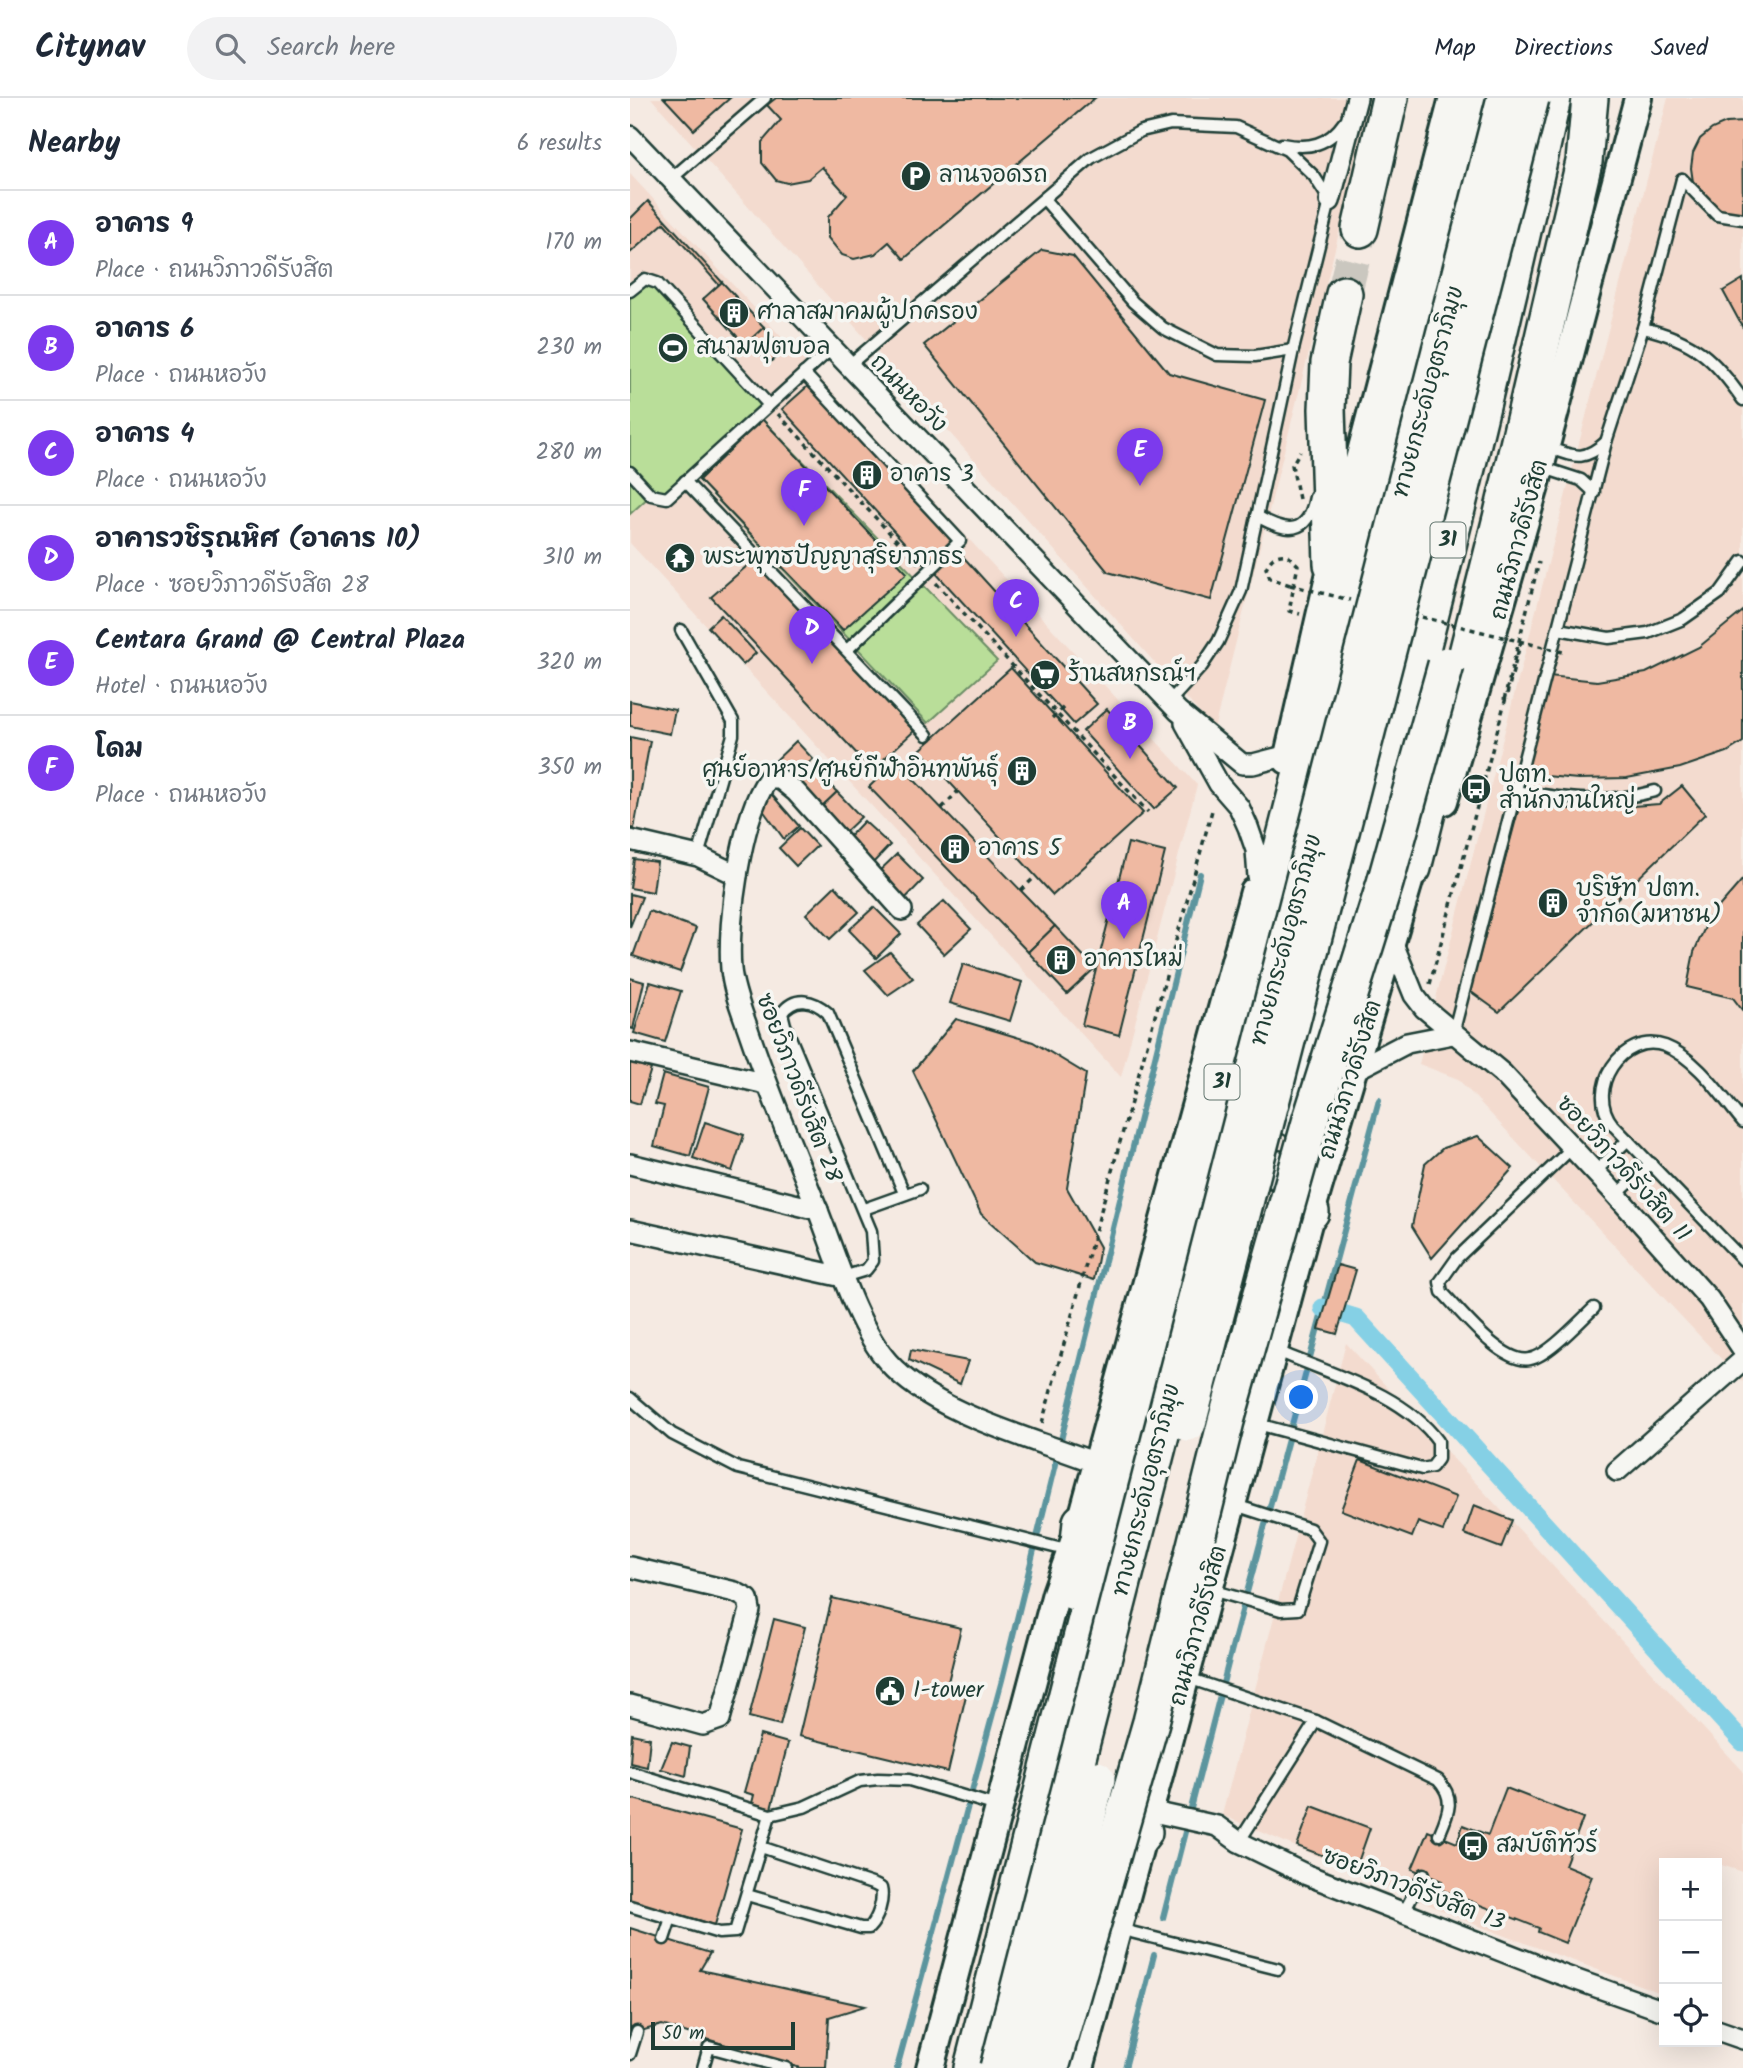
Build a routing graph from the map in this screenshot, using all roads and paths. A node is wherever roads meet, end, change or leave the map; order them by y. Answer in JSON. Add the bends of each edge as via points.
{"nodes":[{"id":1,"x":765,"y":98,"type":"edge"},
{"id":2,"x":1390,"y":98,"type":"edge"},
{"id":3,"x":1456,"y":98,"type":"edge"},
{"id":4,"x":1483,"y":98,"type":"edge"},
{"id":5,"x":1505,"y":98,"type":"edge"},
{"id":6,"x":1590,"y":98,"type":"edge"},
{"id":7,"x":1638,"y":98,"type":"edge"},
{"id":8,"x":1552,"y":99,"type":"edge"},
{"id":9,"x":1356,"y":102,"type":"edge"},
{"id":10,"x":630,"y":136,"type":"edge"},
{"id":11,"x":1275,"y":142,"type":"junction"},
{"id":12,"x":671,"y":179,"type":"junction"},
{"id":13,"x":1044,"y":199,"type":"junction"},
{"id":14,"x":1330,"y":201,"type":"junction"},
{"id":15,"x":1743,"y":219,"type":"edge"},
{"id":16,"x":1360,"y":229,"type":"tunnel mouth"},
{"id":17,"x":630,"y":291,"type":"edge"},
{"id":18,"x":1344,"y":294,"type":"tunnel mouth"},
{"id":19,"x":1643,"y":328,"type":"junction"},
{"id":20,"x":832,"y":348,"type":"junction"},
{"id":21,"x":1293,"y":349,"type":"junction"},
{"id":22,"x":848,"y":366,"type":"junction"},
{"id":23,"x":804,"y":373,"type":"junction"},
{"id":24,"x":1743,"y":400,"type":"edge"},
{"id":25,"x":768,"y":404,"type":"junction"},
{"id":26,"x":1402,"y":407,"type":"junction"},
{"id":27,"x":1606,"y":442,"type":"junction"},
{"id":28,"x":1303,"y":446,"type":"dead end"},
{"id":29,"x":1543,"y":457,"type":"junction"},
{"id":30,"x":1292,"y":465,"type":"dead end"},
{"id":31,"x":630,"y":472,"type":"edge"},
{"id":32,"x":685,"y":481,"type":"junction"},
{"id":33,"x":1315,"y":486,"type":"dead end"},
{"id":34,"x":1594,"y":492,"type":"junction"},
{"id":35,"x":1257,"y":516,"type":"junction"},
{"id":36,"x":936,"y":550,"type":"dead end"},
{"id":37,"x":1539,"y":559,"type":"dead end"},
{"id":38,"x":945,"y":560,"type":"dead end"},
{"id":39,"x":1743,"y":561,"type":"edge"},
{"id":40,"x":1332,"y":564,"type":"junction"},
{"id":41,"x":928,"y":574,"type":"junction"},
{"id":42,"x":1290,"y":585,"type":"dead end"},
{"id":43,"x":1289,"y":611,"type":"dead end"},
{"id":44,"x":1558,"y":629,"type":"junction"},
{"id":45,"x":681,"y":630,"type":"dead end"},
{"id":46,"x":846,"y":650,"type":"junction"},
{"id":47,"x":1563,"y":652,"type":"dead end"},
{"id":48,"x":1504,"y":705,"type":"junction"},
{"id":49,"x":1174,"y":707,"type":"junction"},
{"id":50,"x":1063,"y":708,"type":"dead end"},
{"id":51,"x":1052,"y":718,"type":"dead end"},
{"id":52,"x":927,"y":735,"type":"dead end"},
{"id":53,"x":1289,"y":755,"type":"junction"},
{"id":54,"x":883,"y":760,"type":"dead end"},
{"id":55,"x":889,"y":767,"type":"dead end"},
{"id":56,"x":1219,"y":785,"type":"junction"},
{"id":57,"x":1516,"y":791,"type":"junction"},
{"id":58,"x":1656,"y":791,"type":"dead end"},
{"id":59,"x":958,"y":792,"type":"dead end"},
{"id":60,"x":942,"y":808,"type":"dead end"},
{"id":61,"x":1148,"y":812,"type":"dead end"},
{"id":62,"x":630,"y":840,"type":"edge"},
{"id":63,"x":698,"y":856,"type":"junction"},
{"id":64,"x":1413,"y":868,"type":"junction"},
{"id":65,"x":737,"y":874,"type":"junction"},
{"id":66,"x":1036,"y":876,"type":"dead end"},
{"id":67,"x":1258,"y":877,"type":"junction"},
{"id":68,"x":1021,"y":890,"type":"dead end"},
{"id":69,"x":902,"y":910,"type":"dead end"},
{"id":70,"x":1392,"y":941,"type":"junction"},
{"id":71,"x":1424,"y":1008,"type":"junction"},
{"id":72,"x":1453,"y":1034,"type":"junction"},
{"id":73,"x":630,"y":1052,"type":"edge"},
{"id":74,"x":1354,"y":1070,"type":"junction"},
{"id":75,"x":766,"y":1084,"type":"junction"},
{"id":76,"x":1743,"y":1122,"type":"edge"},
{"id":77,"x":1628,"y":1140,"type":"junction"},
{"id":78,"x":1572,"y":1148,"type":"junction"},
{"id":79,"x":1651,"y":1163,"type":"junction"},
{"id":80,"x":630,"y":1164,"type":"edge"},
{"id":81,"x":1279,"y":1169,"type":"junction"},
{"id":82,"x":1595,"y":1172,"type":"junction"},
{"id":83,"x":920,"y":1189,"type":"dead end"},
{"id":84,"x":904,"y":1194,"type":"junction"},
{"id":85,"x":1616,"y":1195,"type":"junction"},
{"id":86,"x":864,"y":1209,"type":"junction"},
{"id":87,"x":818,"y":1210,"type":"junction"},
{"id":88,"x":1311,"y":1212,"type":"junction"},
{"id":89,"x":630,"y":1230,"type":"edge"},
{"id":90,"x":1741,"y":1253,"type":"edge"},
{"id":91,"x":843,"y":1277,"type":"junction"},
{"id":92,"x":1594,"y":1308,"type":"dead end"},
{"id":93,"x":1273,"y":1349,"type":"junction"},
{"id":94,"x":1743,"y":1350,"type":"edge"},
{"id":95,"x":1743,"y":1360,"type":"edge"},
{"id":96,"x":630,"y":1398,"type":"edge"},
{"id":97,"x":1254,"y":1423,"type":"junction"},
{"id":98,"x":1038,"y":1440,"type":"junction"},
{"id":99,"x":1096,"y":1463,"type":"junction"},
{"id":100,"x":1617,"y":1471,"type":"dead end"},
{"id":101,"x":1232,"y":1504,"type":"junction"},
{"id":102,"x":1076,"y":1537,"type":"junction"},
{"id":103,"x":630,"y":1567,"type":"edge"},
{"id":104,"x":1209,"y":1589,"type":"junction"},
{"id":105,"x":1185,"y":1677,"type":"junction"},
{"id":106,"x":630,"y":1705,"type":"edge"},
{"id":107,"x":1316,"y":1721,"type":"junction"},
{"id":108,"x":630,"y":1772,"type":"edge"},
{"id":109,"x":1014,"y":1804,"type":"junction"},
{"id":110,"x":770,"y":1815,"type":"junction"},
{"id":111,"x":1156,"y":1819,"type":"junction"},
{"id":112,"x":1439,"y":1835,"type":"dead end"},
{"id":113,"x":1239,"y":1842,"type":"junction"},
{"id":114,"x":761,"y":1847,"type":"junction"},
{"id":115,"x":1424,"y":1874,"type":"dead end"},
{"id":116,"x":747,"y":1895,"type":"junction"},
{"id":117,"x":1091,"y":1898,"type":"junction"},
{"id":118,"x":630,"y":1906,"type":"edge"},
{"id":119,"x":1404,"y":1912,"type":"junction"},
{"id":120,"x":671,"y":1918,"type":"junction"},
{"id":121,"x":1119,"y":1929,"type":"junction"},
{"id":122,"x":664,"y":1939,"type":"dead end"},
{"id":123,"x":1278,"y":1969,"type":"dead end"},
{"id":124,"x":1659,"y":2009,"type":"edge"},
{"id":125,"x":637,"y":2032,"type":"dead end"},
{"id":126,"x":1722,"y":2032,"type":"edge"},
{"id":127,"x":1743,"y":2039,"type":"edge"},
{"id":128,"x":630,"y":2054,"type":"edge"},
{"id":129,"x":703,"y":2068,"type":"edge"},
{"id":130,"x":786,"y":2068,"type":"edge"},
{"id":131,"x":930,"y":2068,"type":"edge"},
{"id":132,"x":961,"y":2068,"type":"edge"},
{"id":133,"x":972,"y":2068,"type":"edge"},
{"id":134,"x":998,"y":2068,"type":"edge"},
{"id":135,"x":1025,"y":2068,"type":"edge"},
{"id":136,"x":1049,"y":2068,"type":"edge"},
{"id":137,"x":1080,"y":2068,"type":"edge"}],
"edges":[{"from":1,"to":12,"type":"lane"},
{"from":2,"to":16,"type":"highway"},
{"from":3,"to":26,"type":"highway"},
{"from":3,"to":40,"type":"main road","number":"31"},
{"from":4,"to":26,"type":"highway","number":"31"},
{"from":5,"to":134,"type":"highway","name":"ทางยกระดับอุตราภิมุข","number":"31","bridge":true},
{"from":6,"to":64,"type":"highway","via":[[1584,162]]},
{"from":7,"to":29,"type":"main road","name":"ถนนวิภาวดีรังสิต"},
{"from":8,"to":81,"type":"highway","name":"ถนนวิภาวดีรังสิต","number":"31","via":[[1448,541],[1334,980]]},
{"from":8,"to":135,"type":"highway","name":"ทางยกระดับอุตราภิมุข","number":"31","bridge":true},
{"from":8,"to":136,"type":"highway","bridge":true,"via":[[1504,425],[1446,665],[1385,883],[1311,1119],[1226,1421],[1151,1722]]},
{"from":9,"to":11,"type":"lane","via":[[1340,129],[1324,141],[1305,148]]},
{"from":9,"to":14,"type":"street"},
{"from":10,"to":12,"type":"street","name":"ถนนหอวัง"},
{"from":11,"to":13,"type":"lane","via":[[1236,127],[1198,123],[1141,131],[1091,158]]},
{"from":11,"to":14,"type":"lane","via":[[1314,176]]},
{"from":12,"to":20,"type":"street","name":"ถนนหอวัง"},
{"from":13,"to":21,"type":"lane","via":[[1115,283],[1163,328],[1217,355],[1255,356]]},
{"from":13,"to":22,"type":"lane"},
{"from":14,"to":21,"type":"lane"},
{"from":15,"to":19,"type":"lane","via":[[1717,215],[1682,179]]},
{"from":17,"to":25,"type":"lane","via":[[645,279],[657,283]]},
{"from":18,"to":40,"type":"highway","via":[[1321,424]]},
{"from":19,"to":24,"type":"lane","via":[[1708,355]]},
{"from":19,"to":27,"type":"lane"},
{"from":20,"to":22,"type":"street","name":"ถนนหอวัง"},
{"from":20,"to":23,"type":"lane"},
{"from":21,"to":35,"type":"lane"},
{"from":22,"to":49,"type":"street","name":"ถนนหอวัง"},
{"from":23,"to":25,"type":"lane"},
{"from":23,"to":41,"type":"lane","via":[[960,541]]},
{"from":25,"to":32,"type":"lane"},
{"from":25,"to":41,"type":"path"},
{"from":26,"to":133,"type":"highway","number":"31","via":[[1326,672]]},
{"from":27,"to":29,"type":"lane","via":[[1587,456]]},
{"from":27,"to":34,"type":"lane"},
{"from":28,"to":30,"type":"path"},
{"from":29,"to":34,"type":"lane"},
{"from":29,"to":64,"type":"main road","name":"ถนนวิภาวดีรังสิต","via":[[1457,766]]},
{"from":31,"to":32,"type":"lane","via":[[651,495],[662,499]]},
{"from":32,"to":46,"type":"lane"},
{"from":33,"to":35,"type":"lane","via":[[1308,519],[1297,527],[1287,529]]},
{"from":34,"to":44,"type":"lane"},
{"from":35,"to":49,"type":"lane","via":[[1230,620]]},
{"from":36,"to":38,"type":"path","bridge":true},
{"from":37,"to":48,"type":"path","via":[[1503,691]]},
{"from":39,"to":44,"type":"lane","via":[[1720,593],[1683,618],[1648,633],[1609,638]]},
{"from":40,"to":53,"type":"main road","number":"31"},
{"from":41,"to":46,"type":"lane"},
{"from":41,"to":61,"type":"path"},
{"from":42,"to":43,"type":"path","via":[[1270,578],[1266,568],[1270,560],[1279,555],[1293,558],[1299,571]]},
{"from":44,"to":57,"type":"lane"},
{"from":45,"to":63,"type":"lane","via":[[733,721],[733,735]]},
{"from":46,"to":52,"type":"lane"},
{"from":47,"to":48,"type":"path","bridge":true,"via":[[1521,641]]},
{"from":48,"to":71,"type":"path"},
{"from":49,"to":53,"type":"street","name":"ถนนหอวัง","via":[[1242,764]]},
{"from":49,"to":56,"type":"street"},
{"from":50,"to":51,"type":"path","bridge":true},
{"from":53,"to":67,"type":"main road","number":"31"},
{"from":54,"to":55,"type":"path"},
{"from":56,"to":67,"type":"street","via":[[1239,807],[1248,827]]},
{"from":56,"to":98,"type":"path"},
{"from":57,"to":58,"type":"lane","via":[[1572,801],[1603,801]]},
{"from":57,"to":72,"type":"lane"},
{"from":59,"to":60,"type":"path"},
{"from":62,"to":63,"type":"street"},
{"from":63,"to":65,"type":"street"},
{"from":64,"to":70,"type":"main road","name":"ถนนวิภาวดีรังสิต"},
{"from":65,"to":69,"type":"street","name":"ซอยวิภาวดีรังสิต 28","via":[[752,807],[768,779],[780,779]]},
{"from":65,"to":75,"type":"street","name":"ซอยวิภาวดีรังสิต 28","via":[[731,968]]},
{"from":66,"to":68,"type":"path"},
{"from":67,"to":99,"type":"main road","number":"31"},
{"from":70,"to":71,"type":"street","name":"ซอยวิภาวดีรังสิต 11"},
{"from":70,"to":74,"type":"main road","name":"ถนนวิภาวดีรังสิต"},
{"from":71,"to":72,"type":"street","name":"ซอยวิภาวดีรังสิต 11"},
{"from":72,"to":74,"type":"street","via":[[1407,1043]]},
{"from":72,"to":78,"type":"street","name":"ซอยวิภาวดีรังสิต 11","via":[[1502,1073]]},
{"from":73,"to":75,"type":"street"},
{"from":74,"to":88,"type":"main road","name":"ถนนวิภาวดีรังสิต"},
{"from":75,"to":87,"type":"street","name":"ซอยวิภาวดีรังสิต 28"},
{"from":76,"to":77,"type":"lane","via":[[1697,1069],[1674,1051],[1651,1044],[1638,1046],[1624,1055],[1601,1091],[1604,1114]]},
{"from":77,"to":79,"type":"lane"},
{"from":77,"to":82,"type":"lane"},
{"from":78,"to":82,"type":"street","name":"ซอยวิภาวดีรังสิต 11"},
{"from":78,"to":92,"type":"lane","via":[[1457,1258],[1440,1282],[1442,1292],[1488,1339],[1507,1355],[1523,1359],[1543,1352]]},
{"from":79,"to":85,"type":"lane"},
{"from":79,"to":90,"type":"lane"},
{"from":80,"to":87,"type":"street"},
{"from":81,"to":88,"type":"highway"},
{"from":81,"to":117,"type":"highway","name":"ถนนวิภาวดีรังสิต","number":"31"},
{"from":82,"to":85,"type":"street","name":"ซอยวิภาวดีรังสิต 11"},
{"from":83,"to":84,"type":"lane"},
{"from":84,"to":86,"type":"lane"},
{"from":84,"to":86,"type":"lane","via":[[828,1013],[814,1002],[800,1000],[782,1013],[785,1024]]},
{"from":85,"to":94,"type":"street","name":"ซอยวิภาวดีรังสิต 11","via":[[1709,1299]]},
{"from":86,"to":91,"type":"lane","via":[[873,1261],[866,1270]]},
{"from":87,"to":91,"type":"street","name":"ซอยวิภาวดีรังสิต 28"},
{"from":88,"to":93,"type":"main road","name":"ถนนวิภาวดีรังสิต"},
{"from":89,"to":91,"type":"street"},
{"from":91,"to":98,"type":"street","name":"ซอยวิภาวดีรังสิต 28","via":[[886,1360],[902,1376],[926,1393]]},
{"from":93,"to":97,"type":"main road","name":"ถนนวิภาวดีรังสิต"},
{"from":93,"to":97,"type":"lane","via":[[1412,1415],[1438,1441],[1438,1459],[1432,1467],[1422,1469]]},
{"from":95,"to":100,"type":"street"},
{"from":96,"to":102,"type":"lane","via":[[672,1434],[738,1468]]},
{"from":97,"to":101,"type":"main road","name":"ถนนวิภาวดีรังสิต"},
{"from":98,"to":99,"type":"street","name":"ซอยวิภาวดีรังสิต 28"},
{"from":99,"to":102,"type":"main road","number":"31"},
{"from":101,"to":104,"type":"main road","name":"ถนนวิภาวดีรังสิต"},
{"from":101,"to":104,"type":"lane","via":[[1310,1529],[1319,1541],[1298,1609],[1281,1610]]},
{"from":102,"to":109,"type":"highway","via":[[1069,1616]]},
{"from":103,"to":106,"type":"street","via":[[742,1595],[750,1610],[719,1719],[703,1725]]},
{"from":104,"to":105,"type":"main road","name":"ถนนวิภาวดีรังสิต"},
{"from":105,"to":107,"type":"lane"},
{"from":105,"to":111,"type":"main road","name":"ถนนวิภาวดีรังสิต"},
{"from":107,"to":112,"type":"lane","via":[[1438,1780],[1450,1800]]},
{"from":107,"to":113,"type":"lane"},
{"from":108,"to":110,"type":"lane"},
{"from":109,"to":110,"type":"lane","via":[[909,1780],[878,1779],[860,1781],[804,1807]]},
{"from":109,"to":131,"type":"main road"},
{"from":109,"to":132,"type":"highway"},
{"from":110,"to":114,"type":"lane"},
{"from":111,"to":113,"type":"street","name":"ซอยวิภาวดีรังสิต 13","via":[[1217,1826]]},
{"from":111,"to":117,"type":"highway"},
{"from":111,"to":121,"type":"main road","name":"ถนนวิภาวดีรังสิต"},
{"from":113,"to":119,"type":"street","name":"ซอยวิภาวดีรังสิต 13","via":[[1307,1875]]},
{"from":114,"to":116,"type":"lane"},
{"from":114,"to":116,"type":"lane","via":[[881,1888],[879,1908],[873,1923],[861,1928]]},
{"from":115,"to":119,"type":"lane"},
{"from":116,"to":120,"type":"lane","via":[[739,1924],[730,1935]]},
{"from":117,"to":136,"type":"highway","name":"ถนนวิภาวดีรังสิต","number":"31"},
{"from":118,"to":120,"type":"lane"},
{"from":119,"to":124,"type":"street","name":"ซอยวิภาวดีรังสิต 13"},
{"from":120,"to":122,"type":"lane"},
{"from":121,"to":123,"type":"lane"},
{"from":121,"to":137,"type":"main road","name":"ถนนวิภาวดีรังสิต"},
{"from":125,"to":128,"type":"lane"},
{"from":126,"to":127,"type":"street"},
{"from":129,"to":130,"type":"lane","via":[[709,2047]]}]}
